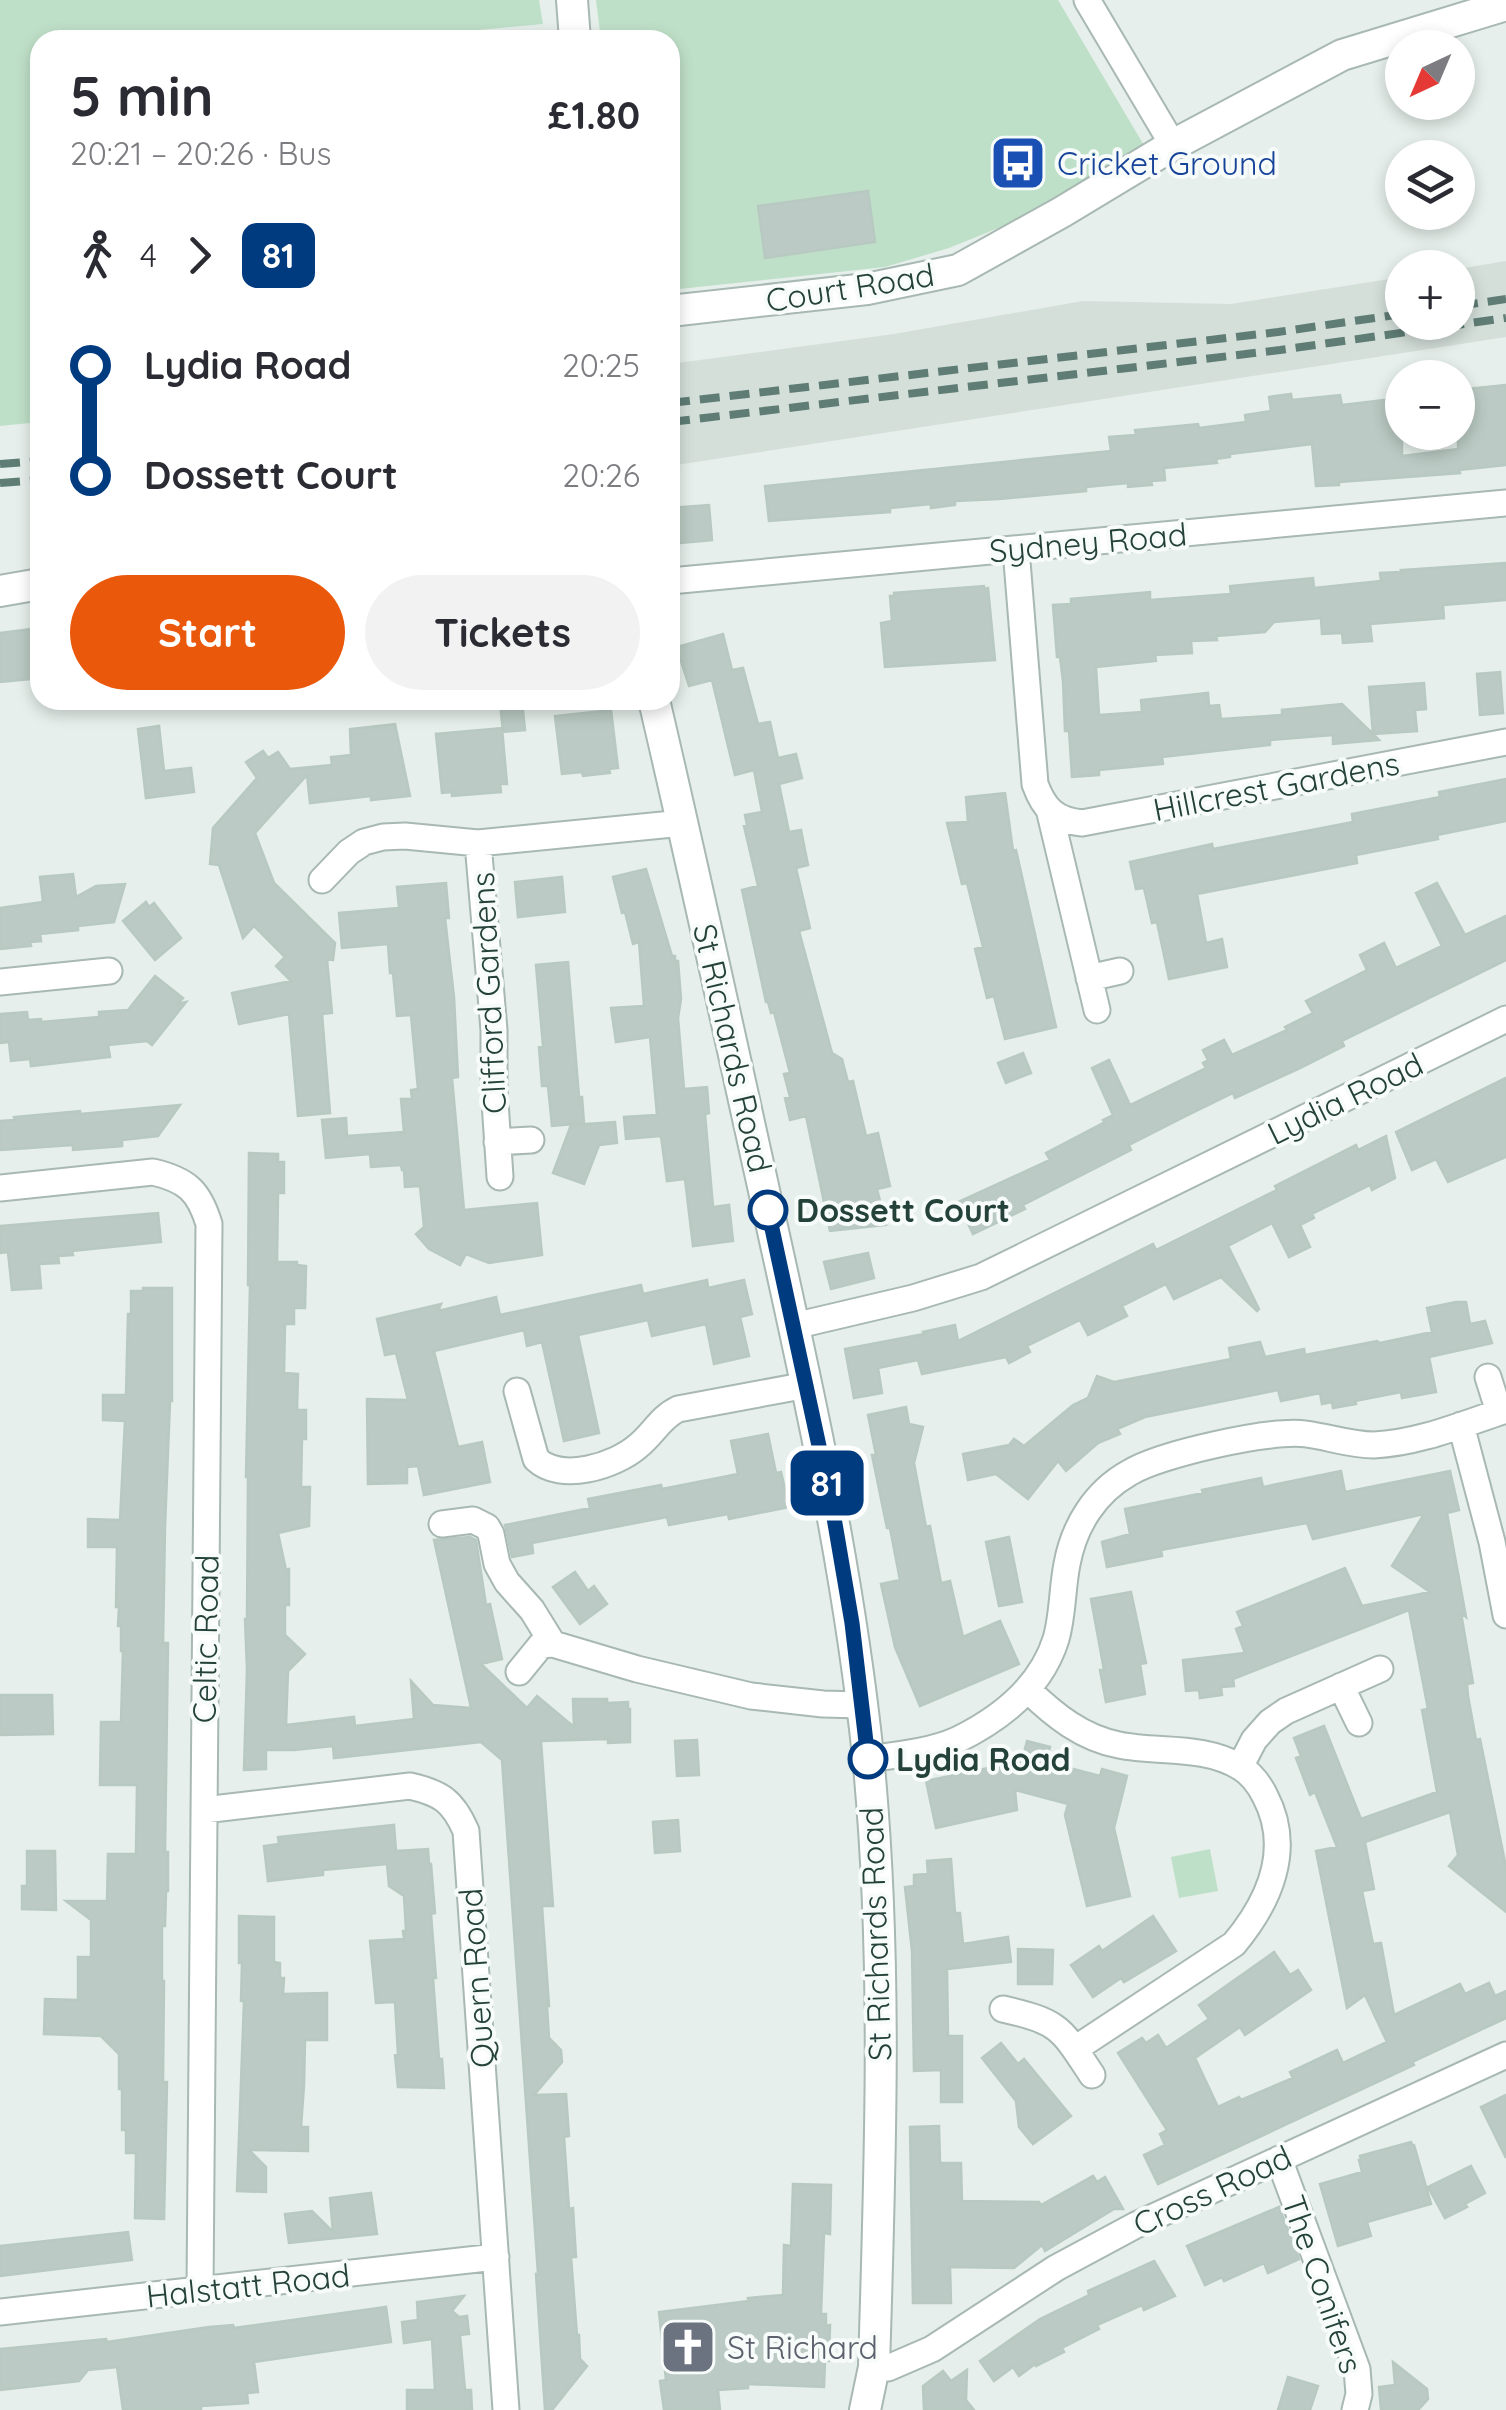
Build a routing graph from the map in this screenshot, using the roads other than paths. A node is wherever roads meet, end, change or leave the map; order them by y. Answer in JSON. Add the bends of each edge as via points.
{"nodes":[{"id":1,"x":572,"y":0,"type":"edge"},
{"id":2,"x":1087,"y":0,"type":"edge"},
{"id":3,"x":1506,"y":5,"type":"edge"},
{"id":4,"x":575,"y":30,"type":"edge"},
{"id":5,"x":1173,"y":145,"type":"junction"},
{"id":6,"x":680,"y":310,"type":"edge"},
{"id":7,"x":1506,"y":503,"type":"edge"},
{"id":8,"x":1016,"y":549,"type":"junction"},
{"id":9,"x":680,"y":580,"type":"edge"},
{"id":10,"x":30,"y":586,"type":"edge"},
{"id":11,"x":0,"y":592,"type":"edge"},
{"id":12,"x":656,"y":710,"type":"edge"},
{"id":13,"x":1506,"y":742,"type":"edge"},
{"id":14,"x":1049,"y":809,"type":"junction"},
{"id":15,"x":683,"y":824,"type":"junction"},
{"id":16,"x":478,"y":844,"type":"junction"},
{"id":17,"x":322,"y":880,"type":"dead end"},
{"id":18,"x":110,"y":971,"type":"dead end"},
{"id":19,"x":1120,"y":971,"type":"dead end"},
{"id":20,"x":1089,"y":978,"type":"junction"},
{"id":21,"x":0,"y":982,"type":"edge"},
{"id":22,"x":1097,"y":1010,"type":"dead end"},
{"id":23,"x":1506,"y":1018,"type":"edge"},
{"id":24,"x":531,"y":1140,"type":"dead end"},
{"id":25,"x":497,"y":1142,"type":"junction"},
{"id":26,"x":500,"y":1177,"type":"dead end"},
{"id":27,"x":0,"y":1188,"type":"edge"},
{"id":28,"x":794,"y":1326,"type":"junction"},
{"id":29,"x":1488,"y":1377,"type":"dead end"},
{"id":30,"x":807,"y":1385,"type":"junction"},
{"id":31,"x":517,"y":1391,"type":"dead end"},
{"id":32,"x":1503,"y":1411,"type":"edge"},
{"id":33,"x":1461,"y":1425,"type":"junction"},
{"id":34,"x":442,"y":1524,"type":"dead end"},
{"id":35,"x":1499,"y":1540,"type":"edge"},
{"id":36,"x":1506,"y":1615,"type":"edge"},
{"id":37,"x":553,"y":1644,"type":"junction"},
{"id":38,"x":1380,"y":1669,"type":"dead end"},
{"id":39,"x":520,"y":1672,"type":"dead end"},
{"id":40,"x":1341,"y":1686,"type":"junction"},
{"id":41,"x":1028,"y":1690,"type":"junction"},
{"id":42,"x":862,"y":1704,"type":"junction"},
{"id":43,"x":1359,"y":1723,"type":"dead end"},
{"id":44,"x":868,"y":1759,"type":"junction"},
{"id":45,"x":1240,"y":1767,"type":"junction"},
{"id":46,"x":204,"y":1810,"type":"junction"},
{"id":47,"x":1003,"y":2009,"type":"dead end"},
{"id":48,"x":1075,"y":2049,"type":"junction"},
{"id":49,"x":1506,"y":2055,"type":"edge"},
{"id":50,"x":1092,"y":2074,"type":"dead end"},
{"id":51,"x":1280,"y":2158,"type":"junction"},
{"id":52,"x":496,"y":2257,"type":"junction"},
{"id":53,"x":200,"y":2290,"type":"junction"},
{"id":54,"x":0,"y":2312,"type":"edge"},
{"id":55,"x":874,"y":2354,"type":"junction"},
{"id":56,"x":506,"y":2410,"type":"edge"},
{"id":57,"x":865,"y":2410,"type":"edge"},
{"id":58,"x":1355,"y":2410,"type":"edge"}],
"edges":[{"from":1,"to":4,"type":"street"},
{"from":2,"to":5,"type":"street"},
{"from":3,"to":5,"type":"street","name":"Court Road","via":[[1342,54]]},
{"from":5,"to":6,"type":"street","name":"Court Road","via":[[958,270]]},
{"from":7,"to":8,"type":"street","name":"Sydney Road"},
{"from":8,"to":9,"type":"street","name":"Sydney Road"},
{"from":8,"to":14,"type":"street","via":[[1036,784]]},
{"from":10,"to":11,"type":"street"},
{"from":12,"to":15,"type":"street","name":"St Richards Road"},
{"from":13,"to":14,"type":"street","name":"Hillcrest Gardens","via":[[1082,822],[1065,821]]},
{"from":14,"to":20,"type":"street"},
{"from":15,"to":16,"type":"street","name":"Clifford Gardens"},
{"from":15,"to":28,"type":"street","name":"St Richards Road"},
{"from":16,"to":17,"type":"street","name":"Clifford Gardens","via":[[383,837],[349,852]]},
{"from":16,"to":25,"type":"street","name":"Clifford Gardens"},
{"from":18,"to":21,"type":"street"},
{"from":19,"to":20,"type":"street"},
{"from":20,"to":22,"type":"street"},
{"from":23,"to":28,"type":"street","name":"Lydia Road","via":[[980,1277]]},
{"from":24,"to":25,"type":"street","name":"Clifford Gardens"},
{"from":25,"to":26,"type":"street","name":"Clifford Gardens"},
{"from":27,"to":46,"type":"street","name":"Celtic Road","via":[[153,1172],[174,1177],[203,1204],[209,1224]]},
{"from":28,"to":30,"type":"street","name":"St Richards Road"},
{"from":29,"to":32,"type":"street"},
{"from":30,"to":31,"type":"street","via":[[678,1409],[626,1456],[562,1472],[536,1459]]},
{"from":30,"to":42,"type":"street","name":"St Richards Road"},
{"from":32,"to":33,"type":"street"},
{"from":33,"to":35,"type":"street"},
{"from":33,"to":41,"type":"street","via":[[1372,1445],[1272,1434],[1129,1472],[1098,1496],[1080,1524],[1056,1639]]},
{"from":34,"to":37,"type":"street","via":[[473,1520],[487,1527],[507,1582]]},
{"from":35,"to":36,"type":"street"},
{"from":37,"to":39,"type":"street","via":[[541,1645]]},
{"from":37,"to":42,"type":"street","via":[[752,1696]]},
{"from":38,"to":40,"type":"street"},
{"from":40,"to":43,"type":"street"},
{"from":40,"to":45,"type":"street","via":[[1270,1722]]},
{"from":41,"to":44,"type":"street","via":[[955,1741]]},
{"from":41,"to":45,"type":"street","via":[[1074,1730],[1117,1745],[1201,1754]]},
{"from":42,"to":44,"type":"street","name":"St Richards Road"},
{"from":44,"to":55,"type":"street","name":"St Richards Road","via":[[880,2009]]},
{"from":45,"to":48,"type":"street","via":[[1258,1782],[1278,1840],[1275,1872],[1251,1924],[1234,1944]]},
{"from":46,"to":52,"type":"street","name":"Quern Road","via":[[410,1786],[446,1799],[459,1814],[466,1831]]},
{"from":46,"to":53,"type":"street","name":"Celtic Road"},
{"from":47,"to":48,"type":"street","via":[[1061,2029]]},
{"from":48,"to":50,"type":"street"},
{"from":49,"to":51,"type":"street","name":"Cross Road"},
{"from":51,"to":55,"type":"street","name":"Cross Road","via":[[1098,2244],[932,2349],[888,2368]]},
{"from":51,"to":58,"type":"street","name":"The Conifers","via":[[1357,2369]]},
{"from":52,"to":53,"type":"street","name":"Halstatt Road"},
{"from":52,"to":56,"type":"street","name":"Quern Road"},
{"from":53,"to":54,"type":"street","name":"Halstatt Road"},
{"from":55,"to":57,"type":"street","name":"St Richards Road"}]}
